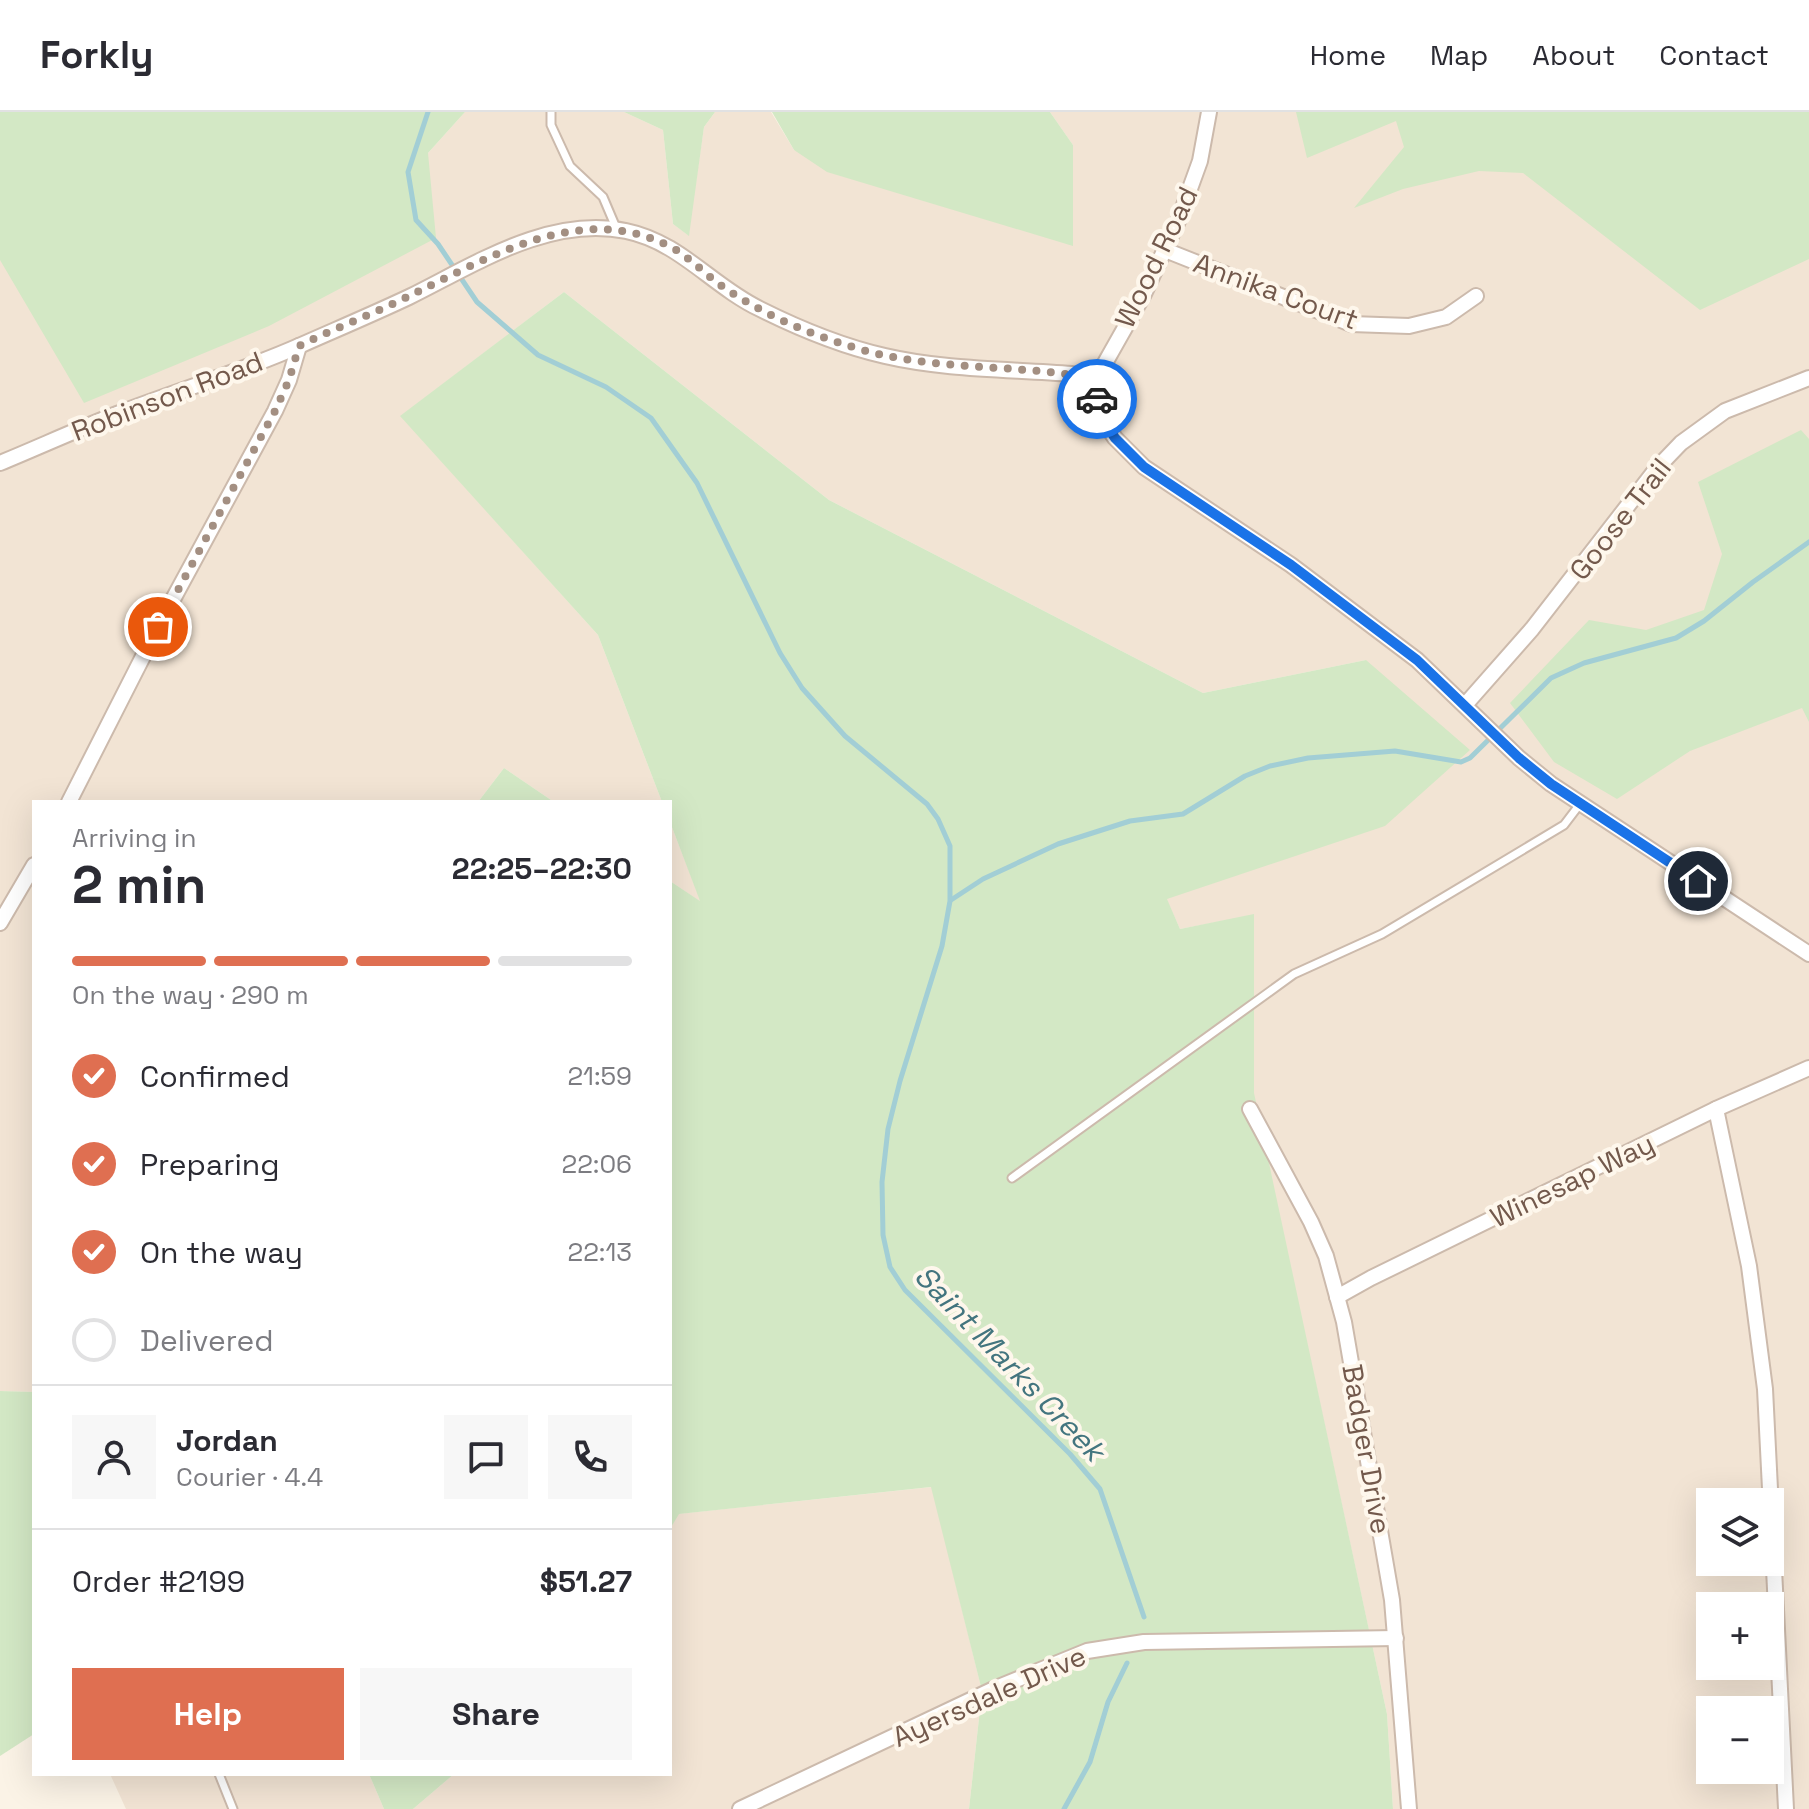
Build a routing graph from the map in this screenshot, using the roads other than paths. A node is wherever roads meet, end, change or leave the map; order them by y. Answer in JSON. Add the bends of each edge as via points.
{"nodes":[{"id":1,"x":551,"y":112,"type":"edge"},
{"id":2,"x":1209,"y":112,"type":"edge"},
{"id":3,"x":617,"y":230,"type":"junction"},
{"id":4,"x":1165,"y":250,"type":"junction"},
{"id":5,"x":1476,"y":296,"type":"dead end"},
{"id":6,"x":299,"y":346,"type":"junction"},
{"id":7,"x":1809,"y":378,"type":"edge"},
{"id":8,"x":1096,"y":379,"type":"junction"},
{"id":9,"x":0,"y":463,"type":"edge"},
{"id":10,"x":1465,"y":705,"type":"junction"},
{"id":11,"x":70,"y":800,"type":"edge"},
{"id":12,"x":1580,"y":804,"type":"junction"},
{"id":13,"x":32,"y":868,"type":"edge"},
{"id":14,"x":0,"y":923,"type":"edge"},
{"id":15,"x":1809,"y":954,"type":"edge"},
{"id":16,"x":1809,"y":1068,"type":"edge"},
{"id":17,"x":1250,"y":1109,"type":"dead end"},
{"id":18,"x":1716,"y":1109,"type":"junction"},
{"id":19,"x":1012,"y":1178,"type":"dead end"},
{"id":20,"x":1337,"y":1297,"type":"junction"},
{"id":21,"x":1396,"y":1638,"type":"junction"},
{"id":22,"x":220,"y":1776,"type":"edge"},
{"id":23,"x":233,"y":1809,"type":"edge"},
{"id":24,"x":740,"y":1809,"type":"edge"},
{"id":25,"x":1409,"y":1809,"type":"edge"},
{"id":26,"x":1786,"y":1809,"type":"edge"}],
"edges":[{"from":1,"to":3,"type":"lane","via":[[551,125],[570,166],[603,197]]},
{"from":2,"to":4,"type":"street","name":"Wood Road","via":[[1190,192]]},
{"from":3,"to":6,"type":"street","name":"Robinson Road","via":[[583,229],[542,237]]},
{"from":3,"to":8,"type":"street","name":"Robinson Road","via":[[672,248],[756,307],[855,348],[922,363]]},
{"from":4,"to":5,"type":"street","name":"Annika Court","via":[[1351,324],[1409,326],[1446,317]]},
{"from":4,"to":8,"type":"street","name":"Wood Road"},
{"from":6,"to":9,"type":"street","name":"Robinson Road"},
{"from":6,"to":11,"type":"street","via":[[275,411]]},
{"from":7,"to":10,"type":"street","name":"Goose Trail","via":[[1725,411],[1681,443]]},
{"from":8,"to":10,"type":"street","via":[[1105,423],[1134,459],[1347,605]]},
{"from":10,"to":12,"type":"street"},
{"from":12,"to":15,"type":"street"},
{"from":12,"to":19,"type":"lane","via":[[1564,825],[1477,878],[1382,934],[1294,974]]},
{"from":13,"to":14,"type":"street"},
{"from":16,"to":18,"type":"street","name":"Winesap Way"},
{"from":17,"to":20,"type":"street","name":"Badger Drive","via":[[1311,1222]]},
{"from":18,"to":20,"type":"street","name":"Winesap Way"},
{"from":18,"to":26,"type":"street","via":[[1749,1266],[1765,1389]]},
{"from":20,"to":21,"type":"street","name":"Badger Drive","via":[[1374,1486]]},
{"from":21,"to":24,"type":"street","name":"Ayersdale Drive","via":[[1144,1642],[1087,1651],[996,1688]]},
{"from":21,"to":25,"type":"street","name":"Badger Drive"},
{"from":22,"to":23,"type":"lane"}]}
